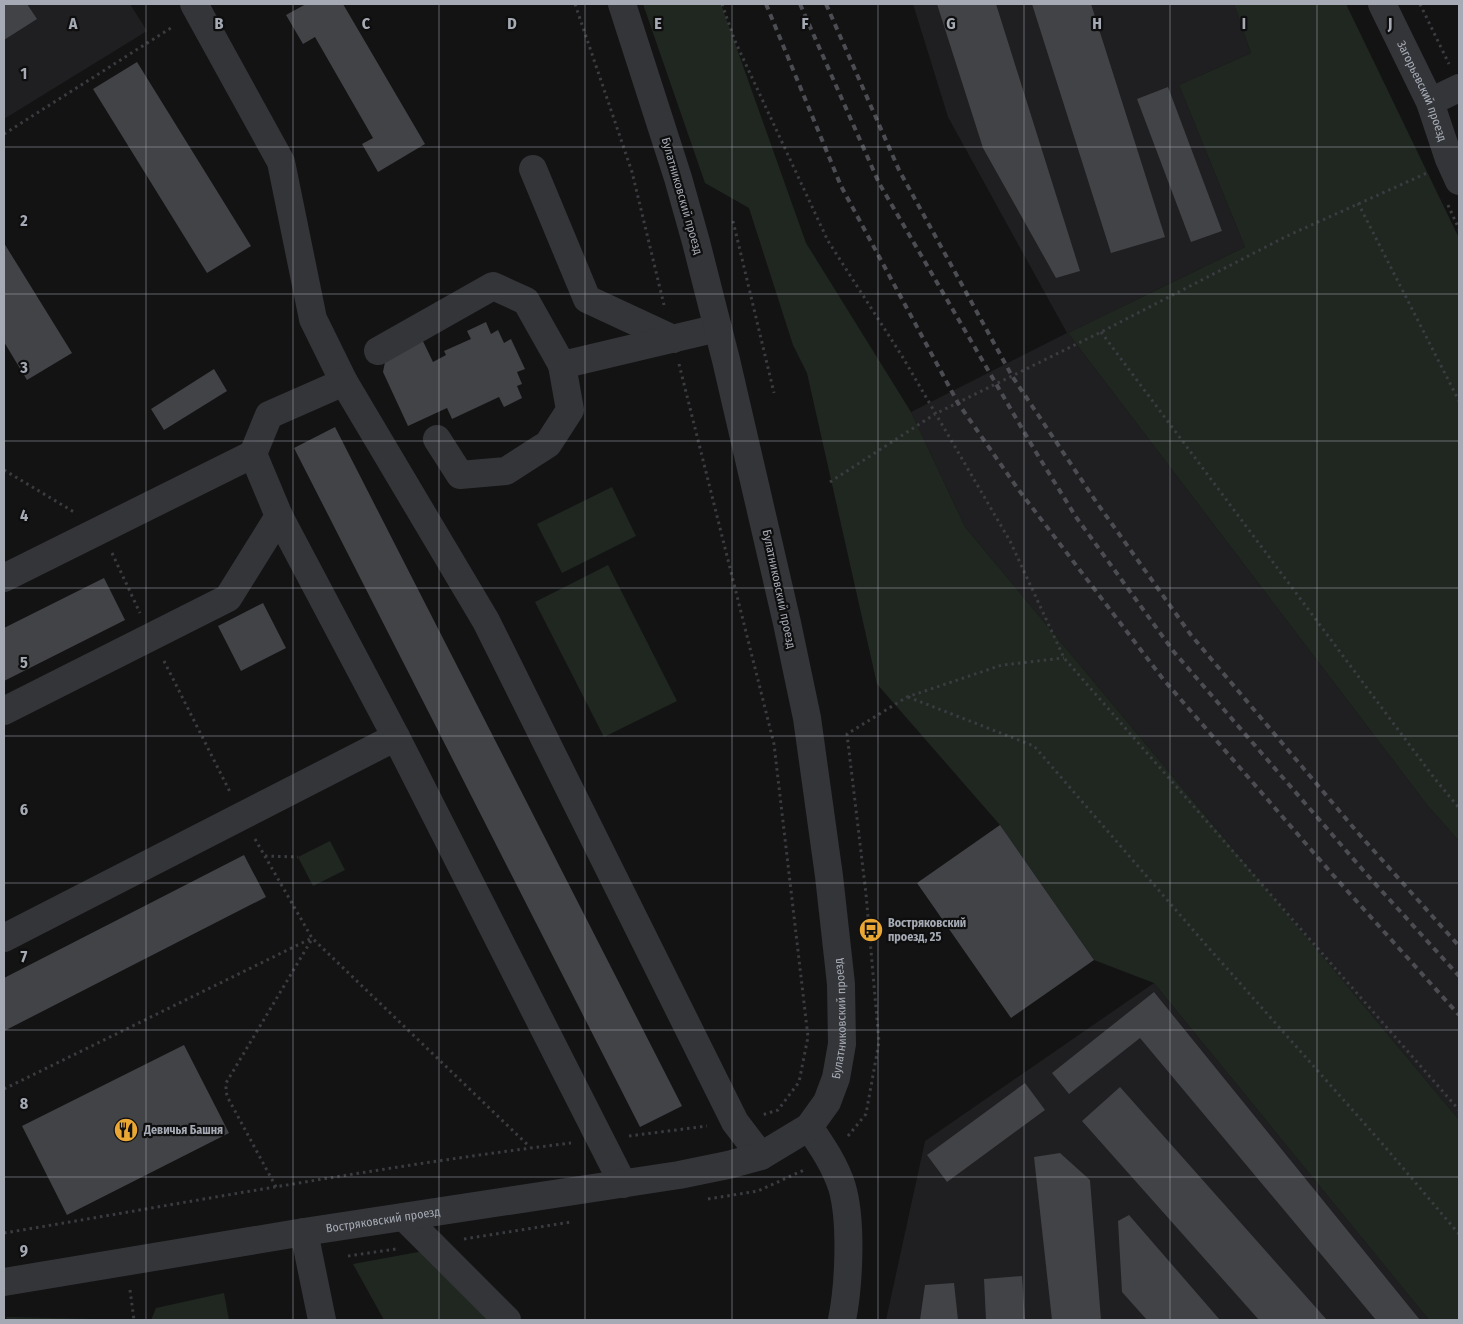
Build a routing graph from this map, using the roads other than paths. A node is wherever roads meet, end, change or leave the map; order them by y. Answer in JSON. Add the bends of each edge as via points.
{"nodes":[{"id":1,"x":622,"y":4,"type":"edge"},
{"id":2,"x":1382,"y":4,"type":"edge"},
{"id":3,"x":196,"y":7,"type":"edge"},
{"id":4,"x":1455,"y":77,"type":"edge"},
{"id":5,"x":1430,"y":102,"type":"junction"},
{"id":6,"x":533,"y":169,"type":"dead end"},
{"id":7,"x":1454,"y":170,"type":"edge"},
{"id":8,"x":718,"y":328,"type":"junction"},
{"id":9,"x":673,"y":339,"type":"junction"},
{"id":10,"x":378,"y":351,"type":"dead end"},
{"id":11,"x":562,"y":365,"type":"junction"},
{"id":12,"x":344,"y":382,"type":"junction"},
{"id":13,"x":437,"y":440,"type":"dead end"},
{"id":14,"x":253,"y":454,"type":"junction"},
{"id":15,"x":279,"y":516,"type":"junction"},
{"id":16,"x":4,"y":578,"type":"edge"},
{"id":17,"x":4,"y":711,"type":"edge"},
{"id":18,"x":396,"y":738,"type":"junction"},
{"id":19,"x":4,"y":938,"type":"edge"},
{"id":20,"x":809,"y":1126,"type":"junction"},
{"id":21,"x":761,"y":1156,"type":"junction"},
{"id":22,"x":623,"y":1184,"type":"junction"},
{"id":23,"x":404,"y":1217,"type":"junction"},
{"id":24,"x":304,"y":1232,"type":"junction"},
{"id":25,"x":4,"y":1282,"type":"edge"},
{"id":26,"x":316,"y":1312,"type":"edge"},
{"id":27,"x":506,"y":1320,"type":"edge"},
{"id":28,"x":842,"y":1320,"type":"edge"}],
"edges":[{"from":1,"to":8,"type":"street","name":"Булатниковский проезд","via":[[678,178]]},
{"from":2,"to":5,"type":"street","name":"Загорьевский проезд"},
{"from":3,"to":12,"type":"street","via":[[282,162],[314,319]]},
{"from":4,"to":5,"type":"street"},
{"from":5,"to":7,"type":"street","name":"Загорьевский проезд"},
{"from":6,"to":9,"type":"street","via":[[587,298]]},
{"from":8,"to":9,"type":"street"},
{"from":8,"to":20,"type":"street","name":"Булатниковский проезд","via":[[807,718],[829,876],[841,984],[841,1054],[826,1102]]},
{"from":9,"to":11,"type":"street"},
{"from":10,"to":11,"type":"street","via":[[493,286],[526,301]]},
{"from":11,"to":13,"type":"street","via":[[570,410],[548,444],[506,471],[460,475]]},
{"from":12,"to":14,"type":"street","via":[[269,415]]},
{"from":12,"to":21,"type":"street","via":[[486,621],[735,1122]]},
{"from":14,"to":15,"type":"street"},
{"from":14,"to":16,"type":"street"},
{"from":15,"to":17,"type":"street","via":[[228,598]]},
{"from":15,"to":18,"type":"street"},
{"from":18,"to":19,"type":"street"},
{"from":18,"to":22,"type":"street"},
{"from":20,"to":21,"type":"street","name":"Булатниковский проезд"},
{"from":20,"to":28,"type":"street","via":[[830,1158],[842,1187],[848,1217],[846,1301]]},
{"from":21,"to":22,"type":"street","name":"Востряковский проезд"},
{"from":22,"to":23,"type":"street","name":"Востряковский проезд"},
{"from":23,"to":24,"type":"street","name":"Востряковский проезд"},
{"from":23,"to":27,"type":"street"},
{"from":24,"to":25,"type":"street","name":"Востряковский проезд"},
{"from":24,"to":26,"type":"street"}]}
